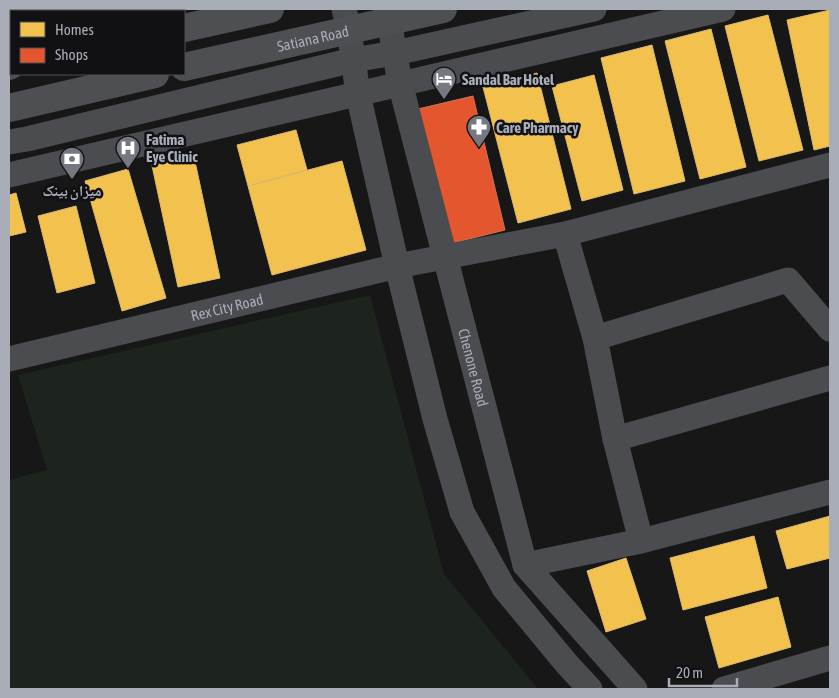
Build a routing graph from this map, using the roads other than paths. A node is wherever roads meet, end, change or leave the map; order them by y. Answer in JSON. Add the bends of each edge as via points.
{"nodes":[{"id":1,"x":270,"y":9,"type":"edge"},
{"id":2,"x":443,"y":9,"type":"edge"},
{"id":3,"x":594,"y":9,"type":"edge"},
{"id":4,"x":723,"y":9,"type":"edge"},
{"id":5,"x":388,"y":15,"type":"edge"},
{"id":6,"x":346,"y":19,"type":"edge"},
{"id":7,"x":185,"y":28,"type":"edge"},
{"id":8,"x":395,"y":53,"type":"junction"},
{"id":9,"x":353,"y":60,"type":"junction"},
{"id":10,"x":185,"y":67,"type":"edge"},
{"id":11,"x":151,"y":75,"type":"edge"},
{"id":12,"x":400,"y":83,"type":"junction"},
{"id":13,"x":358,"y":94,"type":"junction"},
{"id":14,"x":9,"y":108,"type":"edge"},
{"id":15,"x":9,"y":142,"type":"edge"},
{"id":16,"x":830,"y":165,"type":"edge"},
{"id":17,"x":9,"y":175,"type":"edge"},
{"id":18,"x":565,"y":234,"type":"junction"},
{"id":19,"x":445,"y":257,"type":"junction"},
{"id":20,"x":398,"y":266,"type":"junction"},
{"id":21,"x":830,"y":328,"type":"edge"},
{"id":22,"x":595,"y":338,"type":"junction"},
{"id":23,"x":9,"y":360,"type":"edge"},
{"id":24,"x":830,"y":378,"type":"edge"},
{"id":25,"x":615,"y":439,"type":"junction"},
{"id":26,"x":830,"y":492,"type":"edge"},
{"id":27,"x":640,"y":541,"type":"junction"},
{"id":28,"x":525,"y":565,"type":"junction"},
{"id":29,"x":830,"y":658,"type":"edge"},
{"id":30,"x":590,"y":689,"type":"edge"},
{"id":31,"x":635,"y":689,"type":"edge"},
{"id":32,"x":724,"y":689,"type":"edge"}],
"edges":[{"from":1,"to":7,"type":"main road"},
{"from":2,"to":5,"type":"main road","name":"Satiana Road"},
{"from":3,"to":8,"type":"street"},
{"from":4,"to":12,"type":"street"},
{"from":5,"to":6,"type":"main road","name":"Satiana Road"},
{"from":5,"to":8,"type":"street","name":"Chenone Road"},
{"from":6,"to":9,"type":"street"},
{"from":6,"to":10,"type":"main road","name":"Satiana Road"},
{"from":8,"to":9,"type":"street"},
{"from":8,"to":12,"type":"street","name":"Chenone Road"},
{"from":9,"to":13,"type":"street"},
{"from":9,"to":15,"type":"street"},
{"from":11,"to":14,"type":"main road"},
{"from":12,"to":13,"type":"street"},
{"from":12,"to":19,"type":"street","name":"Chenone Road"},
{"from":13,"to":17,"type":"street"},
{"from":13,"to":20,"type":"street"},
{"from":16,"to":18,"type":"street","name":"Rex City Road"},
{"from":18,"to":19,"type":"street","name":"Rex City Road"},
{"from":18,"to":22,"type":"street"},
{"from":19,"to":20,"type":"street","name":"Rex City Road"},
{"from":19,"to":28,"type":"street","name":"Chenone Road"},
{"from":20,"to":23,"type":"street","name":"Rex City Road"},
{"from":20,"to":30,"type":"street","via":[[435,419],[462,512],[504,588]]},
{"from":21,"to":22,"type":"street","via":[[788,280]]},
{"from":22,"to":25,"type":"street"},
{"from":24,"to":25,"type":"street"},
{"from":25,"to":27,"type":"street"},
{"from":26,"to":27,"type":"street"},
{"from":27,"to":28,"type":"street"},
{"from":28,"to":31,"type":"street","name":"Chenone Road"},
{"from":29,"to":32,"type":"street"}]}
